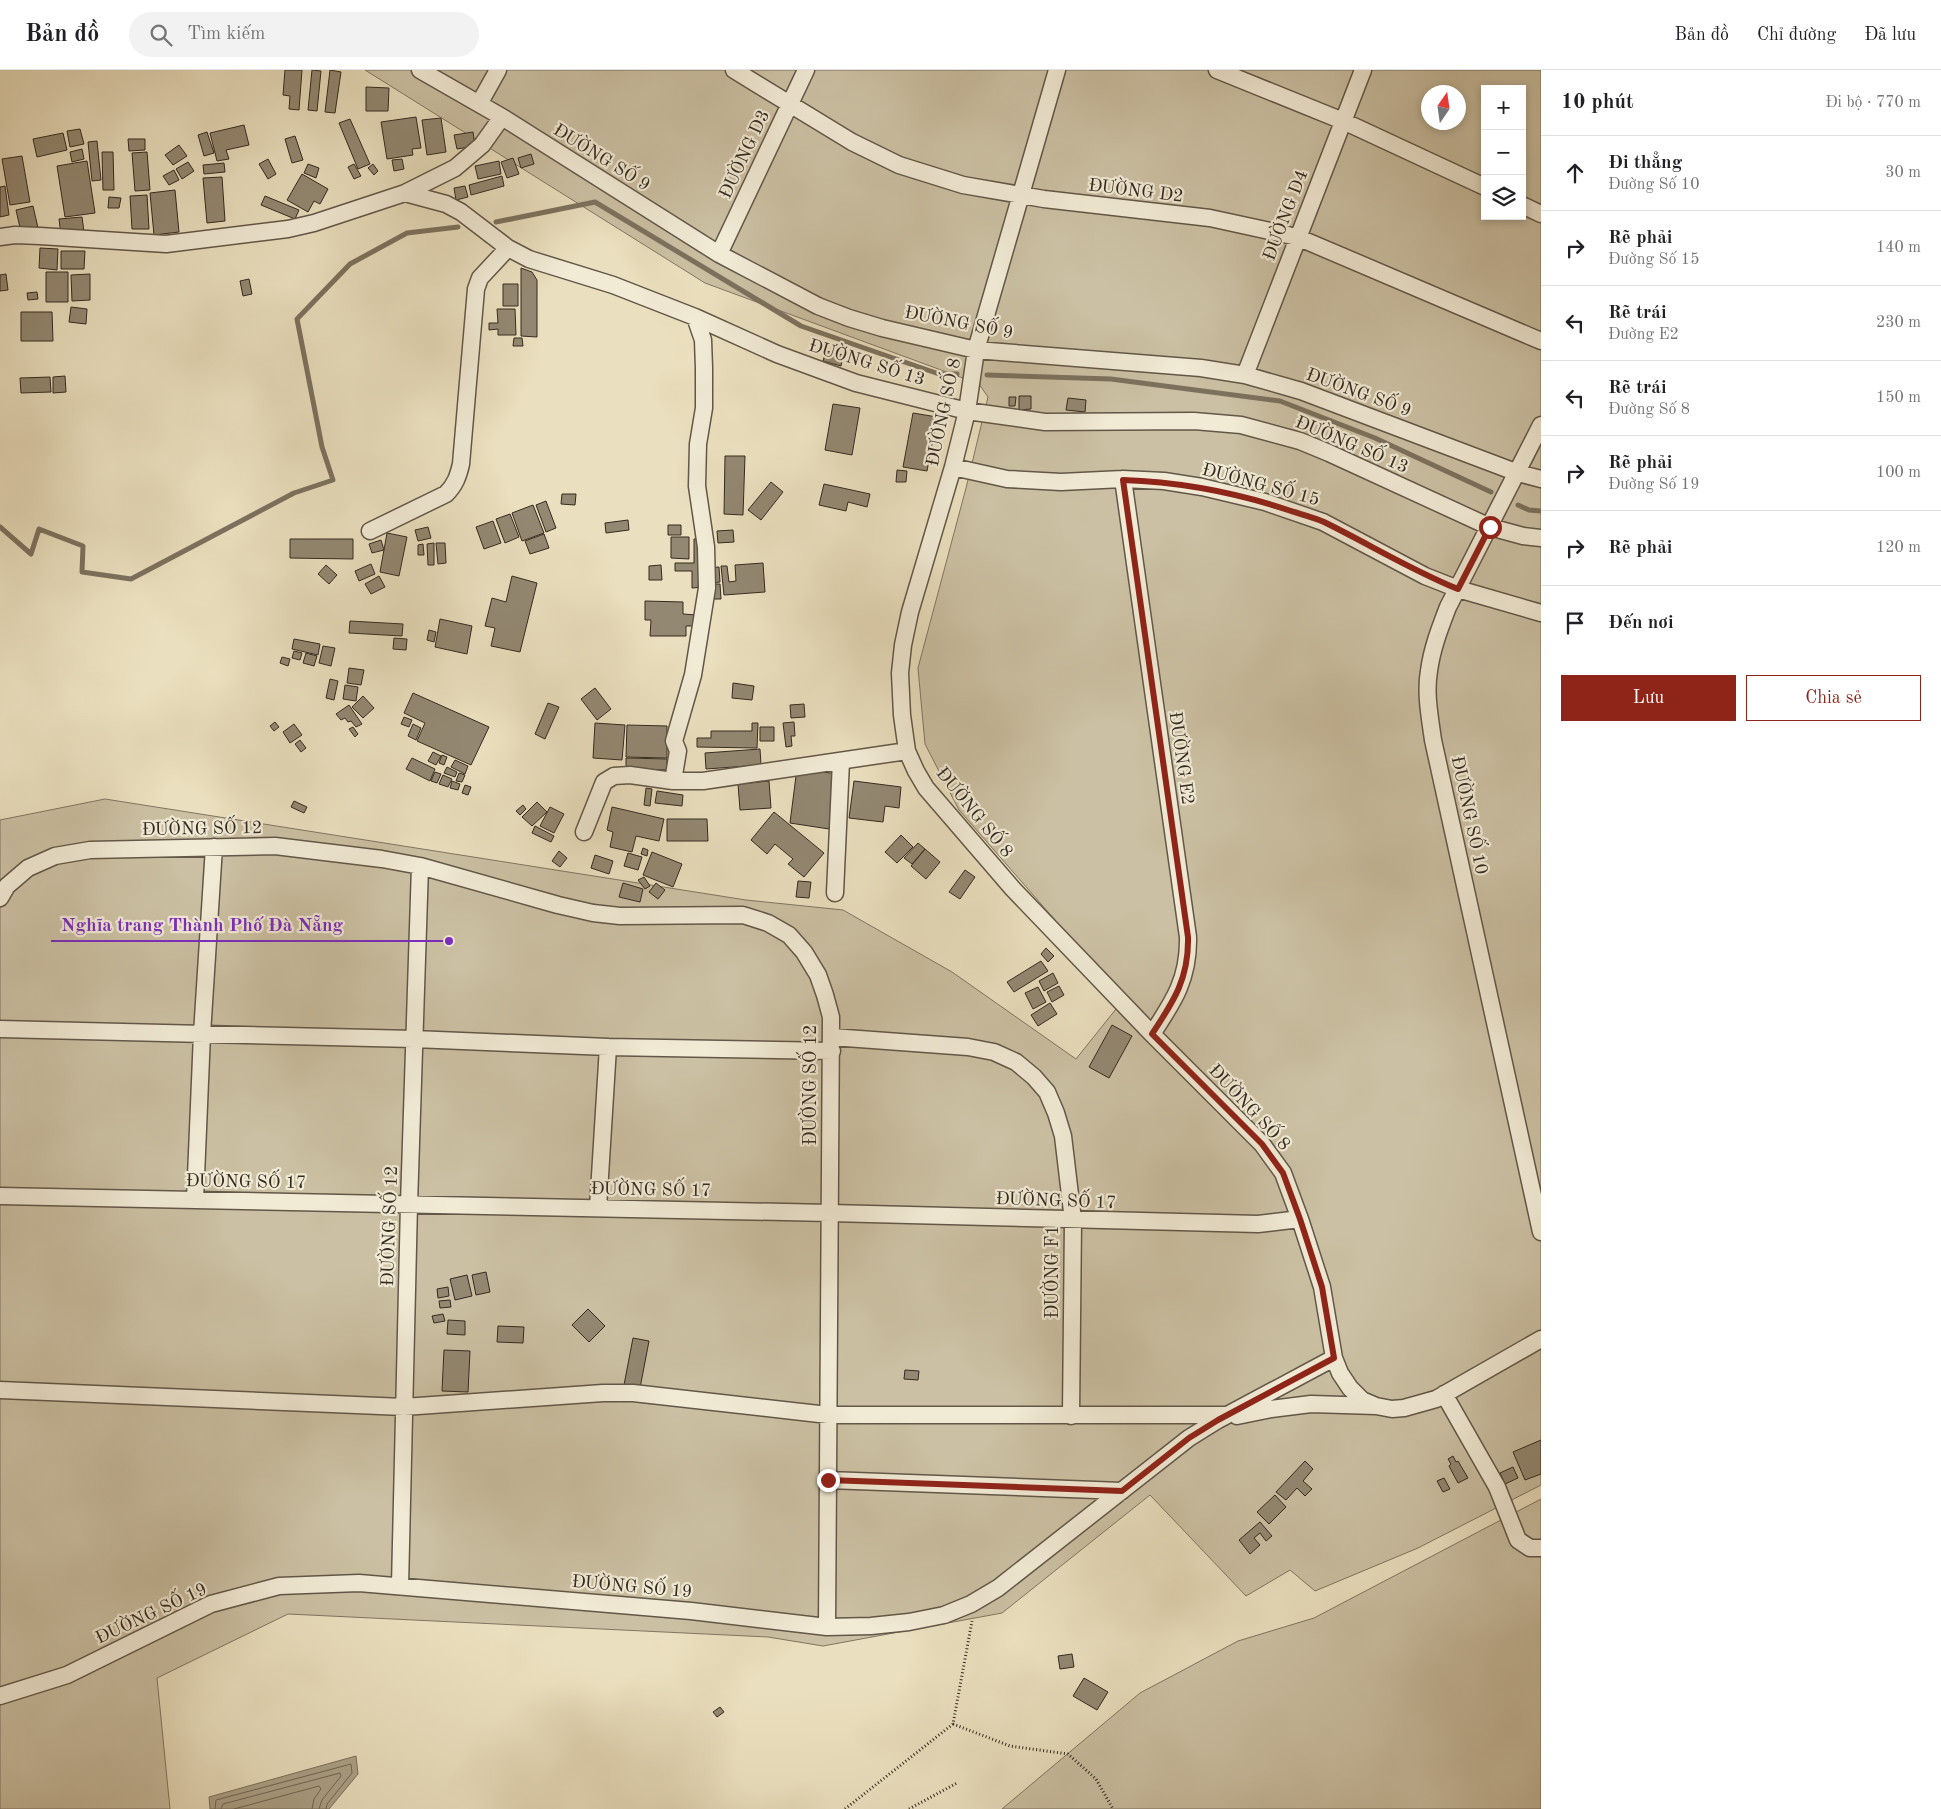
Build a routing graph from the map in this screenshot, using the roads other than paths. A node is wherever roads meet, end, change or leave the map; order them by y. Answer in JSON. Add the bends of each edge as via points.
{"nodes":[{"id":1,"x":420,"y":70,"type":"edge"},
{"id":2,"x":498,"y":70,"type":"edge"},
{"id":3,"x":734,"y":70,"type":"edge"},
{"id":4,"x":806,"y":70,"type":"edge"},
{"id":5,"x":1057,"y":70,"type":"edge"},
{"id":6,"x":1218,"y":70,"type":"edge"},
{"id":7,"x":1363,"y":70,"type":"edge"},
{"id":8,"x":479,"y":104,"type":"junction"},
{"id":9,"x":790,"y":104,"type":"junction"},
{"id":10,"x":502,"y":117,"type":"junction"},
{"id":11,"x":1343,"y":121,"type":"junction"},
{"id":12,"x":1481,"y":185,"type":"edge"},
{"id":13,"x":405,"y":193,"type":"junction"},
{"id":14,"x":1021,"y":195,"type":"junction"},
{"id":15,"x":1526,"y":207,"type":"edge"},
{"id":16,"x":1541,"y":214,"type":"edge"},
{"id":17,"x":0,"y":237,"type":"edge"},
{"id":18,"x":1297,"y":237,"type":"junction"},
{"id":19,"x":724,"y":243,"type":"junction"},
{"id":20,"x":508,"y":248,"type":"junction"},
{"id":21,"x":695,"y":317,"type":"junction"},
{"id":22,"x":1541,"y":340,"type":"edge"},
{"id":23,"x":976,"y":350,"type":"junction"},
{"id":24,"x":1245,"y":375,"type":"junction"},
{"id":25,"x":967,"y":411,"type":"junction"},
{"id":26,"x":1541,"y":425,"type":"edge"},
{"id":27,"x":953,"y":467,"type":"junction"},
{"id":28,"x":1518,"y":473,"type":"junction"},
{"id":29,"x":1541,"y":479,"type":"edge"},
{"id":30,"x":1123,"y":480,"type":"junction"},
{"id":31,"x":1490,"y":527,"type":"junction"},
{"id":32,"x":370,"y":531,"type":"dead end"},
{"id":33,"x":1541,"y":538,"type":"edge"},
{"id":34,"x":1458,"y":589,"type":"junction"},
{"id":35,"x":1541,"y":613,"type":"edge"},
{"id":36,"x":907,"y":751,"type":"junction"},
{"id":37,"x":841,"y":761,"type":"junction"},
{"id":38,"x":673,"y":780,"type":"junction"},
{"id":39,"x":584,"y":832,"type":"dead end"},
{"id":40,"x":214,"y":847,"type":"junction"},
{"id":41,"x":420,"y":866,"type":"junction"},
{"id":42,"x":835,"y":893,"type":"dead end"},
{"id":43,"x":0,"y":898,"type":"edge"},
{"id":44,"x":0,"y":1029,"type":"edge"},
{"id":45,"x":202,"y":1034,"type":"junction"},
{"id":46,"x":1152,"y":1034,"type":"junction"},
{"id":47,"x":414,"y":1039,"type":"junction"},
{"id":48,"x":832,"y":1044,"type":"junction"},
{"id":49,"x":608,"y":1047,"type":"junction"},
{"id":50,"x":0,"y":1196,"type":"edge"},
{"id":51,"x":195,"y":1200,"type":"junction"},
{"id":52,"x":409,"y":1204,"type":"junction"},
{"id":53,"x":598,"y":1208,"type":"junction"},
{"id":54,"x":830,"y":1213,"type":"junction"},
{"id":55,"x":1300,"y":1219,"type":"junction"},
{"id":56,"x":1073,"y":1220,"type":"junction"},
{"id":57,"x":1541,"y":1232,"type":"edge"},
{"id":58,"x":1541,"y":1339,"type":"edge"},
{"id":59,"x":1334,"y":1358,"type":"junction"},
{"id":60,"x":0,"y":1390,"type":"edge"},
{"id":61,"x":1444,"y":1394,"type":"junction"},
{"id":62,"x":404,"y":1406,"type":"junction"},
{"id":63,"x":1376,"y":1406,"type":"junction"},
{"id":64,"x":828,"y":1415,"type":"junction"},
{"id":65,"x":1071,"y":1416,"type":"junction"},
{"id":66,"x":1223,"y":1418,"type":"junction"},
{"id":67,"x":828,"y":1480,"type":"junction"},
{"id":68,"x":1122,"y":1491,"type":"junction"},
{"id":69,"x":1541,"y":1548,"type":"edge"},
{"id":70,"x":400,"y":1586,"type":"junction"},
{"id":71,"x":827,"y":1627,"type":"junction"},
{"id":72,"x":0,"y":1696,"type":"edge"}],
"edges":[{"from":1,"to":8,"type":"street","name":"ĐƯỜNG SỐ 9"},
{"from":2,"to":8,"type":"street"},
{"from":3,"to":9,"type":"street","name":"ĐƯỜNG D2"},
{"from":4,"to":9,"type":"street","name":"ĐƯỜNG D3"},
{"from":5,"to":14,"type":"street","name":"ĐƯỜNG SỐ 8"},
{"from":6,"to":11,"type":"street"},
{"from":7,"to":11,"type":"street","name":"ĐƯỜNG D4"},
{"from":8,"to":10,"type":"street","name":"ĐƯỜNG SỐ 9"},
{"from":9,"to":14,"type":"street","name":"ĐƯỜNG D2","via":[[852,142],[899,164],[963,185]]},
{"from":9,"to":19,"type":"street","name":"ĐƯỜNG D3"},
{"from":10,"to":13,"type":"street","via":[[482,145],[456,168]]},
{"from":10,"to":19,"type":"street","name":"ĐƯỜNG SỐ 9"},
{"from":11,"to":12,"type":"street"},
{"from":11,"to":18,"type":"street","name":"ĐƯỜNG D4"},
{"from":13,"to":17,"type":"street","via":[[288,229],[166,244],[40,236]]},
{"from":13,"to":20,"type":"street","name":"ĐƯỜNG SỐ 13","via":[[446,204],[461,212]]},
{"from":14,"to":18,"type":"street","name":"ĐƯỜNG D2","via":[[1210,218]]},
{"from":14,"to":23,"type":"street","name":"ĐƯỜNG SỐ 8"},
{"from":15,"to":16,"type":"street"},
{"from":18,"to":22,"type":"street","name":"ĐƯỜNG D2"},
{"from":18,"to":24,"type":"street","name":"ĐƯỜNG D4"},
{"from":19,"to":23,"type":"street","name":"ĐƯỜNG SỐ 9","via":[[818,306],[882,328]]},
{"from":20,"to":21,"type":"street","name":"ĐƯỜNG SỐ 13"},
{"from":20,"to":32,"type":"street","via":[[480,278],[476,289],[461,464],[454,487]]},
{"from":21,"to":25,"type":"street","name":"ĐƯỜNG SỐ 13","via":[[776,354],[856,382]]},
{"from":21,"to":38,"type":"street","via":[[703,340],[704,408],[698,444],[698,486],[706,548],[707,588],[693,676],[674,741],[678,751]]},
{"from":23,"to":24,"type":"street","name":"ĐƯỜNG SỐ 9","via":[[1201,368]]},
{"from":23,"to":25,"type":"street","name":"ĐƯỜNG SỐ 8"},
{"from":24,"to":28,"type":"street","name":"ĐƯỜNG SỐ 9","via":[[1301,391]]},
{"from":25,"to":27,"type":"street","name":"ĐƯỜNG SỐ 8"},
{"from":25,"to":31,"type":"street","name":"ĐƯỜNG SỐ 13","via":[[1045,422],[1194,420],[1241,425],[1300,440]]},
{"from":26,"to":28,"type":"street","name":"ĐƯỜNG SỐ 10"},
{"from":27,"to":30,"type":"street","name":"ĐƯỜNG SỐ 15","via":[[1007,478],[1061,482]]},
{"from":27,"to":36,"type":"street","name":"ĐƯỜNG SỐ 8","via":[[903,645],[900,673]]},
{"from":28,"to":29,"type":"street","name":"ĐƯỜNG SỐ 9"},
{"from":28,"to":31,"type":"street","name":"ĐƯỜNG SỐ 10"},
{"from":30,"to":34,"type":"street","name":"ĐƯỜNG SỐ 15","via":[[1164,481],[1265,502],[1323,522],[1425,576]]},
{"from":30,"to":46,"type":"street","name":"ĐƯỜNG E2","via":[[1188,937],[1185,975],[1178,993]]},
{"from":31,"to":33,"type":"street","name":"ĐƯỜNG SỐ 13"},
{"from":31,"to":34,"type":"street","name":"ĐƯỜNG SỐ 10"},
{"from":34,"to":35,"type":"street","name":"ĐƯỜNG SỐ 15"},
{"from":34,"to":57,"type":"street","name":"ĐƯỜNG SỐ 10","via":[[1436,638],[1428,672],[1428,706]]},
{"from":36,"to":37,"type":"street"},
{"from":36,"to":46,"type":"street","name":"ĐƯỜNG SỐ 8","via":[[926,788],[1013,889]]},
{"from":37,"to":38,"type":"street","via":[[703,781]]},
{"from":37,"to":42,"type":"street"},
{"from":38,"to":39,"type":"street","via":[[630,774],[614,776],[604,782]]},
{"from":40,"to":41,"type":"street","name":"ĐƯỜNG SỐ 12","via":[[275,846]]},
{"from":40,"to":43,"type":"street","name":"ĐƯỜNG SỐ 12","via":[[90,850],[55,856],[28,868],[7,886]]},
{"from":40,"to":45,"type":"street"},
{"from":41,"to":47,"type":"street","name":"ĐƯỜNG SỐ 12"},
{"from":41,"to":48,"type":"street","name":"ĐƯỜNG SỐ 12","via":[[593,913],[620,916],[743,915],[768,923],[789,935],[818,975],[831,1017]]},
{"from":44,"to":45,"type":"street","name":"ĐƯỜNG F1"},
{"from":45,"to":47,"type":"street","name":"ĐƯỜNG F1"},
{"from":45,"to":51,"type":"street"},
{"from":46,"to":55,"type":"street","name":"ĐƯỜNG SỐ 8","via":[[1262,1144],[1283,1173]]},
{"from":47,"to":49,"type":"street","name":"ĐƯỜNG F1"},
{"from":47,"to":52,"type":"street","name":"ĐƯỜNG SỐ 12"},
{"from":48,"to":49,"type":"street","name":"ĐƯỜNG F1"},
{"from":48,"to":54,"type":"street","name":"ĐƯỜNG SỐ 12"},
{"from":48,"to":56,"type":"street","name":"ĐƯỜNG F1","via":[[968,1047],[994,1052],[1016,1062],[1047,1092],[1056,1113],[1063,1136]]},
{"from":49,"to":53,"type":"street"},
{"from":50,"to":51,"type":"street","name":"ĐƯỜNG SỐ 17"},
{"from":51,"to":52,"type":"street","name":"ĐƯỜNG SỐ 17"},
{"from":52,"to":53,"type":"street","name":"ĐƯỜNG SỐ 17"},
{"from":52,"to":62,"type":"street","name":"ĐƯỜNG SỐ 12"},
{"from":53,"to":54,"type":"street","name":"ĐƯỜNG SỐ 17"},
{"from":54,"to":56,"type":"street","name":"ĐƯỜNG SỐ 17"},
{"from":54,"to":64,"type":"street","name":"ĐƯỜNG SỐ 12"},
{"from":55,"to":56,"type":"street","name":"ĐƯỜNG SỐ 17","via":[[1258,1224]]},
{"from":55,"to":59,"type":"street","name":"ĐƯỜNG SỐ 8","via":[[1322,1287]]},
{"from":56,"to":65,"type":"street","name":"ĐƯỜNG F1"},
{"from":58,"to":61,"type":"street","name":"ĐƯỜNG SỐ 19"},
{"from":59,"to":63,"type":"street","name":"ĐƯỜNG SỐ 8","via":[[1350,1388],[1362,1400]]},
{"from":59,"to":66,"type":"street","name":"ĐƯỜNG SỐ 19"},
{"from":60,"to":62,"type":"street"},
{"from":61,"to":63,"type":"street","name":"ĐƯỜNG SỐ 19","via":[[1404,1408]]},
{"from":61,"to":69,"type":"street","via":[[1497,1487],[1518,1540],[1530,1548]]},
{"from":62,"to":64,"type":"street","via":[[633,1392]]},
{"from":62,"to":70,"type":"street","name":"ĐƯỜNG SỐ 12"},
{"from":63,"to":66,"type":"street","name":"ĐƯỜNG SỐ 19","via":[[1310,1404]]},
{"from":64,"to":65,"type":"street"},
{"from":64,"to":67,"type":"street","name":"ĐƯỜNG SỐ 12"},
{"from":65,"to":66,"type":"street"},
{"from":66,"to":68,"type":"street","name":"ĐƯỜNG SỐ 19","via":[[1189,1438]]},
{"from":67,"to":68,"type":"street"},
{"from":67,"to":71,"type":"street","name":"ĐƯỜNG SỐ 12"},
{"from":68,"to":71,"type":"street","name":"ĐƯỜNG SỐ 19","via":[[998,1588],[971,1604],[909,1622]]},
{"from":70,"to":71,"type":"street","name":"ĐƯỜNG SỐ 19","via":[[691,1611]]},
{"from":70,"to":72,"type":"street","name":"ĐƯỜNG SỐ 19","via":[[359,1583],[279,1586],[211,1604],[67,1675]]}]}
